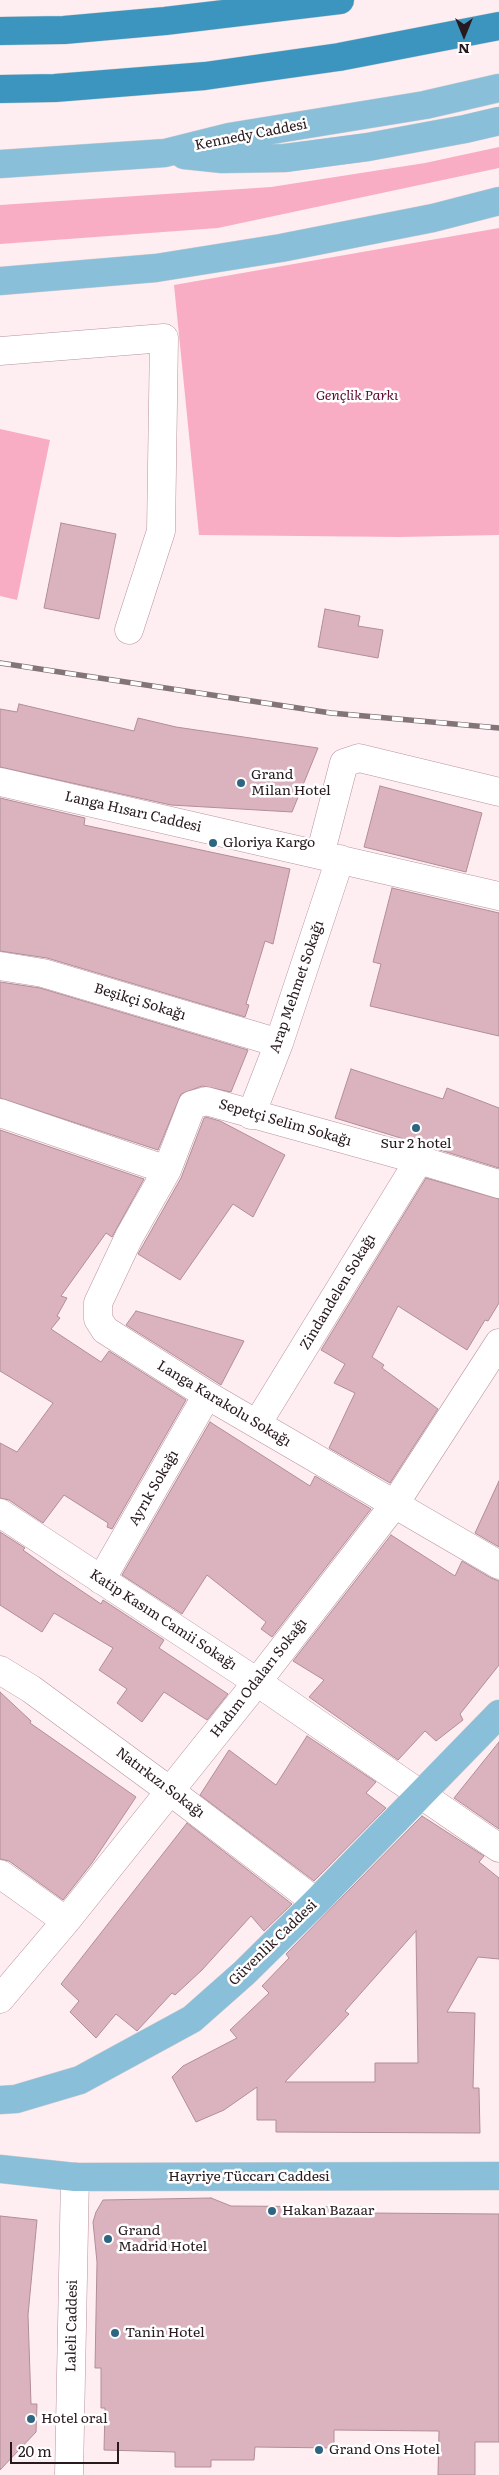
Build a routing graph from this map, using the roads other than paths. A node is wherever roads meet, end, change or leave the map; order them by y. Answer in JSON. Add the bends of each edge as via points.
{"nodes":[{"id":1,"x":340,"y":0,"type":"edge"},
{"id":2,"x":499,"y":26,"type":"edge"},
{"id":3,"x":0,"y":32,"type":"edge"},
{"id":4,"x":499,"y":88,"type":"edge"},
{"id":5,"x":0,"y":89,"type":"edge"},
{"id":6,"x":499,"y":121,"type":"edge"},
{"id":7,"x":165,"y":153,"type":"junction"},
{"id":8,"x":0,"y":164,"type":"edge"},
{"id":9,"x":499,"y":201,"type":"edge"},
{"id":10,"x":0,"y":282,"type":"edge"},
{"id":11,"x":0,"y":351,"type":"edge"},
{"id":12,"x":129,"y":630,"type":"dead end"},
{"id":13,"x":0,"y":782,"type":"edge"},
{"id":14,"x":499,"y":792,"type":"edge"},
{"id":15,"x":330,"y":857,"type":"junction"},
{"id":16,"x":499,"y":896,"type":"edge"},
{"id":17,"x":0,"y":966,"type":"edge"},
{"id":18,"x":279,"y":1043,"type":"junction"},
{"id":19,"x":0,"y":1112,"type":"edge"},
{"id":20,"x":251,"y":1114,"type":"junction"},
{"id":21,"x":419,"y":1160,"type":"junction"},
{"id":22,"x":167,"y":1170,"type":"junction"},
{"id":23,"x":499,"y":1184,"type":"edge"},
{"id":24,"x":499,"y":1343,"type":"edge"},
{"id":25,"x":207,"y":1395,"type":"junction"},
{"id":26,"x":257,"y":1424,"type":"junction"},
{"id":27,"x":394,"y":1505,"type":"junction"},
{"id":28,"x":0,"y":1513,"type":"edge"},
{"id":29,"x":499,"y":1566,"type":"edge"},
{"id":30,"x":101,"y":1580,"type":"junction"},
{"id":31,"x":0,"y":1670,"type":"edge"},
{"id":32,"x":257,"y":1682,"type":"junction"},
{"id":33,"x":499,"y":1714,"type":"edge"},
{"id":34,"x":170,"y":1790,"type":"junction"},
{"id":35,"x":420,"y":1794,"type":"junction"},
{"id":36,"x":499,"y":1848,"type":"edge"},
{"id":37,"x":0,"y":1874,"type":"edge"},
{"id":38,"x":316,"y":1902,"type":"junction"},
{"id":39,"x":66,"y":1921,"type":"junction"},
{"id":40,"x":0,"y":1999,"type":"edge"},
{"id":41,"x":0,"y":2100,"type":"edge"},
{"id":42,"x":0,"y":2169,"type":"edge"},
{"id":43,"x":499,"y":2176,"type":"edge"},
{"id":44,"x":75,"y":2177,"type":"junction"},
{"id":45,"x":69,"y":2475,"type":"edge"}],
"edges":[{"from":1,"to":3,"type":"highway","via":[[64,30]]},
{"from":2,"to":5,"type":"highway","via":[[339,57],[205,76]]},
{"from":4,"to":7,"type":"main road","name":"Kennedy Caddesi","via":[[425,105],[229,137]]},
{"from":6,"to":7,"type":"main road","via":[[368,147],[285,158],[222,159]]},
{"from":7,"to":8,"type":"main road","name":"Kennedy Caddesi"},
{"from":9,"to":10,"type":"main road","via":[[433,218],[281,248],[156,268]]},
{"from":11,"to":12,"type":"street","via":[[164,338],[161,530]]},
{"from":13,"to":15,"type":"street","name":"Langa Hısarı Caddesi"},
{"from":14,"to":15,"type":"street","name":"Arap Mehmet Sokağı","via":[[360,758],[344,763]]},
{"from":15,"to":16,"type":"street","name":"Langa Hısarı Caddesi"},
{"from":15,"to":18,"type":"street","name":"Arap Mehmet Sokağı"},
{"from":17,"to":18,"type":"street","name":"Beşikçi Sokağı","via":[[43,973]]},
{"from":18,"to":20,"type":"street","name":"Arap Mehmet Sokağı"},
{"from":19,"to":22,"type":"street"},
{"from":20,"to":21,"type":"street","name":"Sepetçi Selim Sokağı"},
{"from":20,"to":22,"type":"street","name":"Sepetçi Selim Sokağı","via":[[206,1101],[192,1105]]},
{"from":21,"to":23,"type":"street","name":"Sepetçi Selim Sokağı"},
{"from":21,"to":26,"type":"street","name":"Zindandelen Sokağı"},
{"from":22,"to":25,"type":"street","name":"Langa Karakolu Sokağı","via":[[113,1269],[98,1303],[98,1319],[105,1330]]},
{"from":24,"to":27,"type":"street","name":"Hadım Odaları Sokağı"},
{"from":25,"to":26,"type":"street","name":"Langa Karakolu Sokağı"},
{"from":25,"to":30,"type":"street","name":"Ayrık Sokağı"},
{"from":26,"to":27,"type":"street","name":"Langa Karakolu Sokağı"},
{"from":27,"to":29,"type":"street","name":"Langa Karakolu Sokağı"},
{"from":27,"to":32,"type":"street","name":"Hadım Odaları Sokağı"},
{"from":28,"to":30,"type":"street","name":"Katip Kasım Camii Sokağı"},
{"from":30,"to":32,"type":"street","name":"Katip Kasım Camii Sokağı"},
{"from":31,"to":34,"type":"street","name":"Natırkızı Sokağı","via":[[32,1689]]},
{"from":32,"to":34,"type":"street","name":"Hadım Odaları Sokağı"},
{"from":32,"to":35,"type":"street","name":"Katip Kasım Camii Sokağı"},
{"from":33,"to":35,"type":"main road","name":"Güvenlik Caddesi"},
{"from":34,"to":38,"type":"street","name":"Natırkızı Sokağı"},
{"from":34,"to":39,"type":"street","name":"Hadım Odaları Sokağı"},
{"from":35,"to":36,"type":"street","name":"Katip Kasım Camii Sokağı"},
{"from":35,"to":38,"type":"main road","name":"Güvenlik Caddesi"},
{"from":37,"to":39,"type":"street"},
{"from":38,"to":41,"type":"main road","name":"Güvenlik Caddesi","via":[[192,2019],[80,2080],[16,2099]]},
{"from":39,"to":40,"type":"street","name":"Hadım Odaları Sokağı"},
{"from":42,"to":44,"type":"main road","name":"Hayriye Tüccarı Caddesi"},
{"from":43,"to":44,"type":"main road","name":"Hayriye Tüccarı Caddesi"},
{"from":44,"to":45,"type":"street","name":"Laleli Caddesi"}]}
